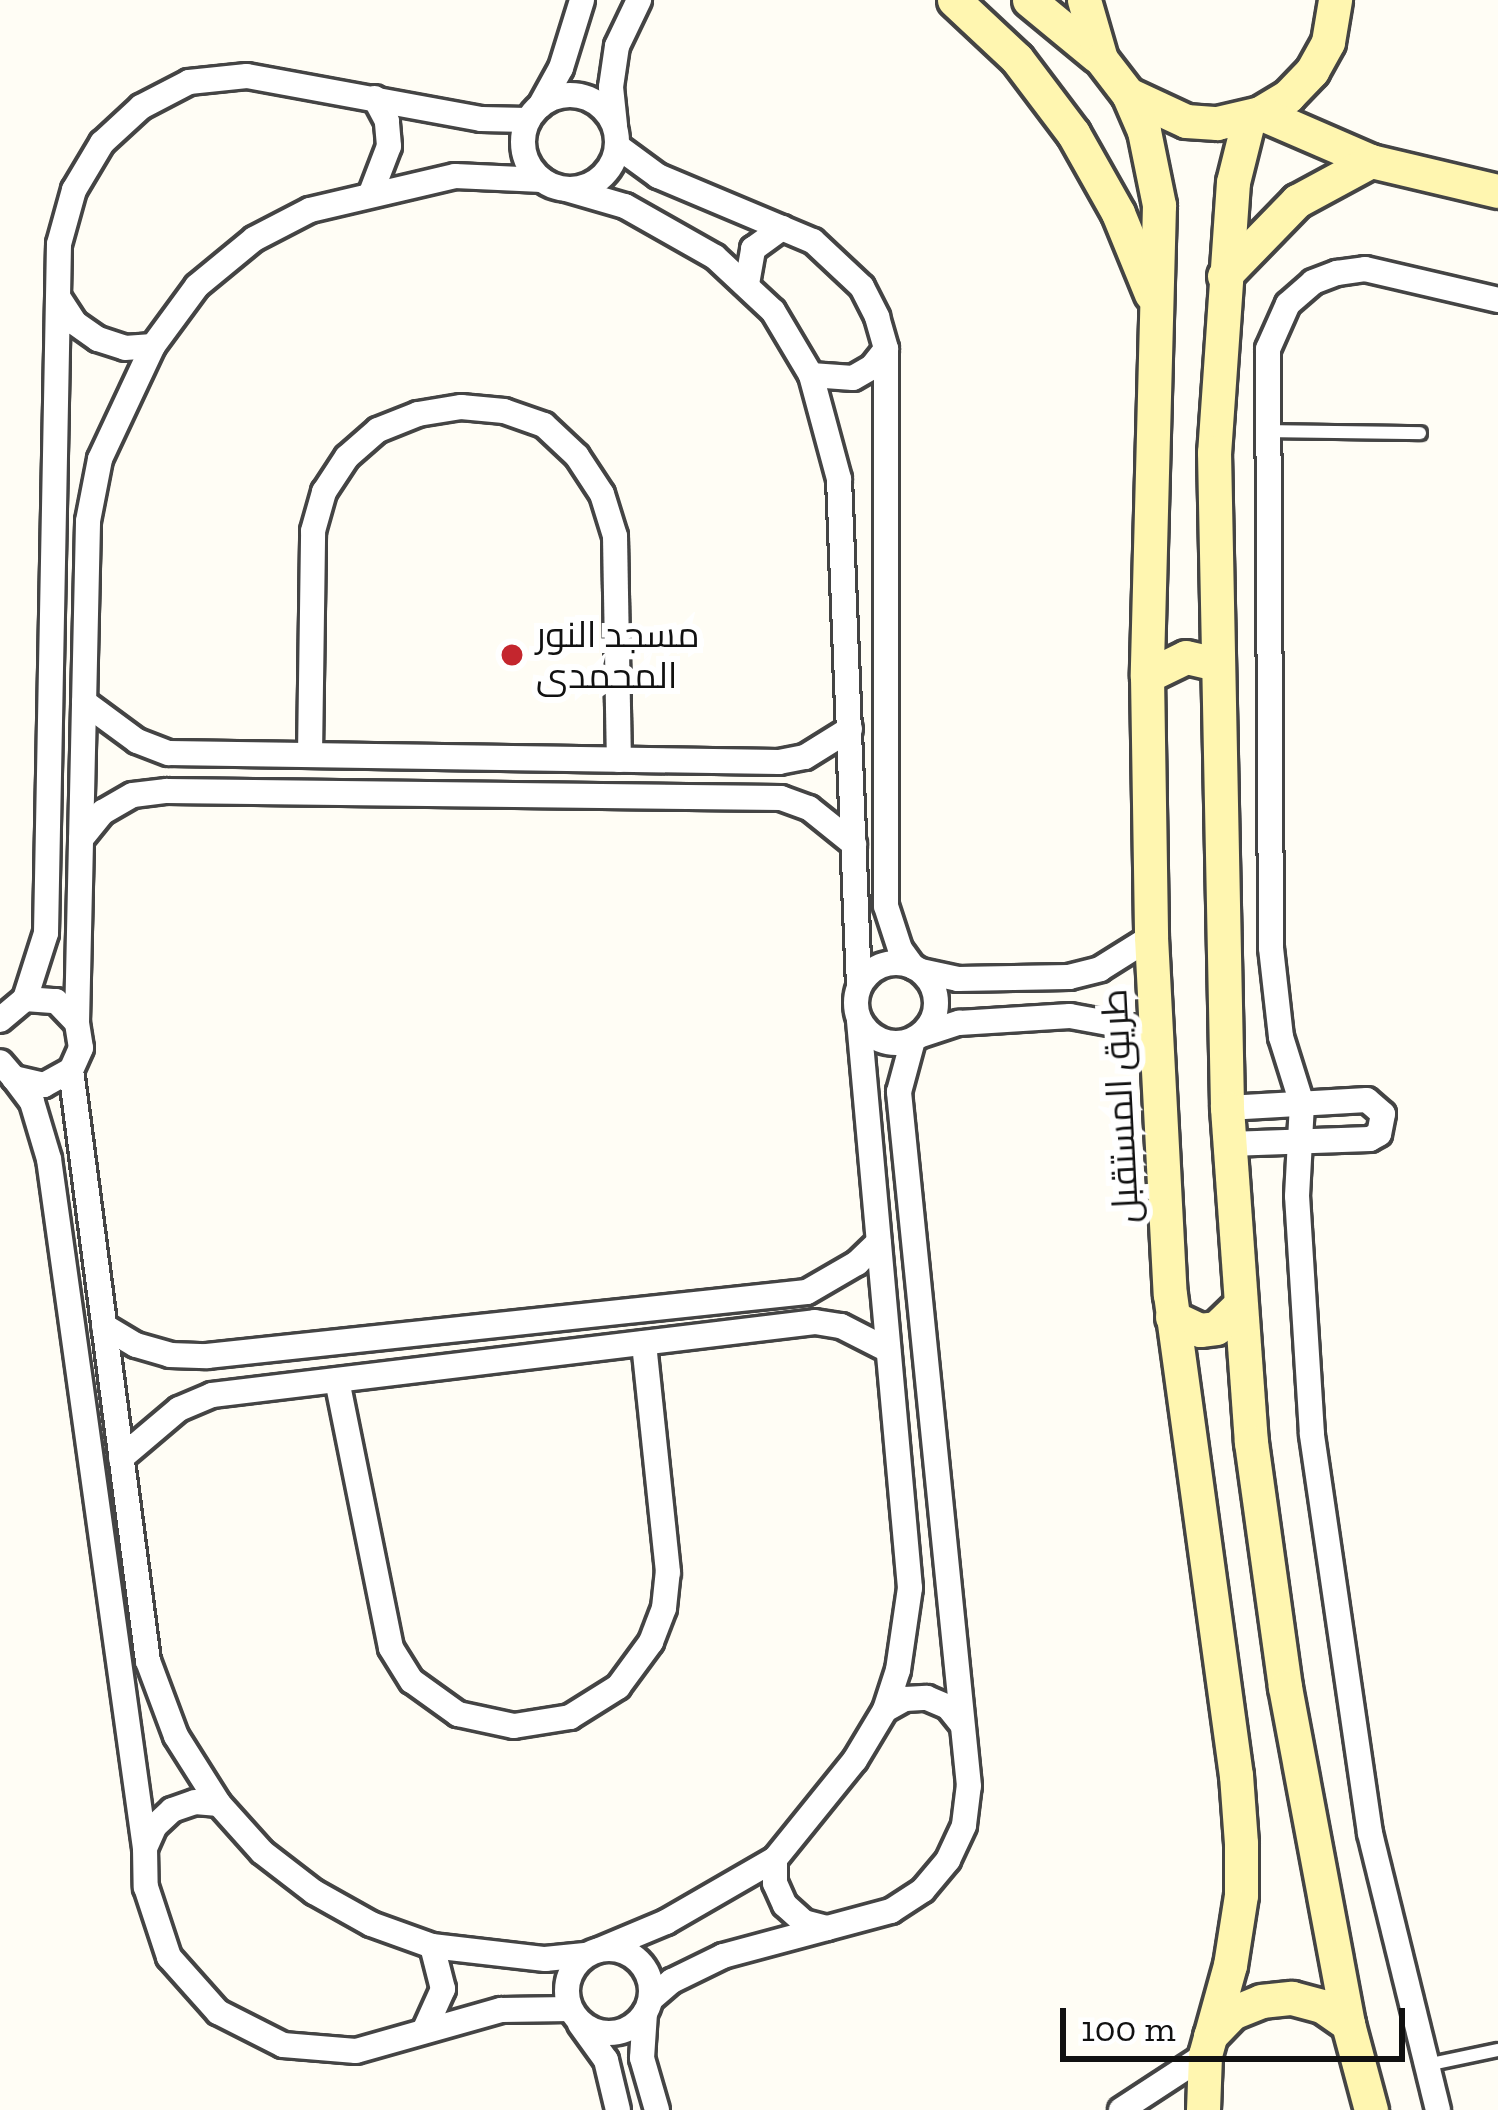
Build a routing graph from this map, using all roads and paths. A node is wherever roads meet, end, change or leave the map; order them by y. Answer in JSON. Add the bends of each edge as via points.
{"nodes":[{"id":1,"x":582,"y":0,"type":"edge"},
{"id":2,"x":639,"y":0,"type":"edge"},
{"id":3,"x":954,"y":0,"type":"edge"},
{"id":4,"x":1029,"y":0,"type":"edge"},
{"id":5,"x":1084,"y":0,"type":"edge"},
{"id":6,"x":1335,"y":0,"type":"edge"},
{"id":7,"x":1101,"y":59,"type":"junction"},
{"id":8,"x":1128,"y":94,"type":"junction"},
{"id":9,"x":375,"y":98,"type":"junction"},
{"id":10,"x":534,"y":113,"type":"junction"},
{"id":11,"x":1254,"y":115,"type":"junction"},
{"id":12,"x":616,"y":137,"type":"junction"},
{"id":13,"x":1371,"y":161,"type":"junction"},
{"id":14,"x":554,"y":184,"type":"junction"},
{"id":15,"x":1498,"y":191,"type":"edge"},
{"id":16,"x":371,"y":193,"type":"junction"},
{"id":17,"x":782,"y":228,"type":"junction"},
{"id":18,"x":1224,"y":276,"type":"junction"},
{"id":19,"x":747,"y":284,"type":"junction"},
{"id":20,"x":60,"y":300,"type":"junction"},
{"id":21,"x":1498,"y":300,"type":"edge"},
{"id":22,"x":1154,"y":303,"type":"junction"},
{"id":23,"x":153,"y":346,"type":"junction"},
{"id":24,"x":886,"y":349,"type":"junction"},
{"id":25,"x":811,"y":375,"type":"junction"},
{"id":26,"x":1268,"y":431,"type":"junction"},
{"id":27,"x":1420,"y":433,"type":"dead end"},
{"id":28,"x":1217,"y":664,"type":"junction"},
{"id":29,"x":1147,"y":676,"type":"junction"},
{"id":30,"x":84,"y":701,"type":"junction"},
{"id":31,"x":850,"y":729,"type":"junction"},
{"id":32,"x":310,"y":755,"type":"junction"},
{"id":33,"x":438,"y":757,"type":"junction"},
{"id":34,"x":619,"y":760,"type":"junction"},
{"id":35,"x":438,"y":794,"type":"junction"},
{"id":36,"x":81,"y":839,"type":"junction"},
{"id":37,"x":854,"y":844,"type":"junction"},
{"id":38,"x":1151,"y":938,"type":"junction"},
{"id":39,"x":917,"y":969,"type":"junction"},
{"id":40,"x":859,"y":985,"type":"junction"},
{"id":41,"x":7,"y":1011,"type":"edge"},
{"id":42,"x":859,"y":1021,"type":"junction"},
{"id":43,"x":77,"y":1023,"type":"junction"},
{"id":44,"x":917,"y":1038,"type":"junction"},
{"id":45,"x":1155,"y":1040,"type":"junction"},
{"id":46,"x":5,"y":1070,"type":"edge"},
{"id":47,"x":71,"y":1070,"type":"junction"},
{"id":48,"x":1302,"y":1104,"type":"junction"},
{"id":49,"x":1226,"y":1108,"type":"junction"},
{"id":50,"x":1302,"y":1142,"type":"junction"},
{"id":51,"x":1229,"y":1144,"type":"junction"},
{"id":52,"x":879,"y":1242,"type":"junction"},
{"id":53,"x":1240,"y":1305,"type":"junction"},
{"id":54,"x":1172,"y":1317,"type":"junction"},
{"id":55,"x":104,"y":1326,"type":"junction"},
{"id":56,"x":480,"y":1327,"type":"junction"},
{"id":57,"x":644,"y":1343,"type":"junction"},
{"id":58,"x":888,"y":1350,"type":"junction"},
{"id":59,"x":248,"y":1352,"type":"junction"},
{"id":60,"x":484,"y":1363,"type":"junction"},
{"id":61,"x":337,"y":1380,"type":"junction"},
{"id":62,"x":253,"y":1390,"type":"junction"},
{"id":63,"x":121,"y":1458,"type":"junction"},
{"id":64,"x":885,"y":1710,"type":"junction"},
{"id":65,"x":962,"y":1724,"type":"junction"},
{"id":66,"x":218,"y":1804,"type":"junction"},
{"id":67,"x":145,"y":1848,"type":"junction"},
{"id":68,"x":775,"y":1858,"type":"junction"},
{"id":69,"x":827,"y":1928,"type":"junction"},
{"id":70,"x":432,"y":1946,"type":"junction"},
{"id":71,"x":592,"y":1952,"type":"junction"},
{"id":72,"x":648,"y":2006,"type":"junction"},
{"id":73,"x":575,"y":2016,"type":"junction"},
{"id":74,"x":1348,"y":2024,"type":"junction"},
{"id":75,"x":425,"y":2029,"type":"junction"},
{"id":76,"x":1208,"y":2045,"type":"junction"},
{"id":77,"x":1498,"y":2050,"type":"edge"},
{"id":78,"x":1427,"y":2065,"type":"junction"},
{"id":79,"x":618,"y":2110,"type":"edge"},
{"id":80,"x":658,"y":2110,"type":"edge"},
{"id":81,"x":1120,"y":2110,"type":"edge"},
{"id":82,"x":1203,"y":2110,"type":"edge"},
{"id":83,"x":1371,"y":2110,"type":"edge"},
{"id":84,"x":1438,"y":2110,"type":"edge"}],
"edges":[{"from":1,"to":10,"type":"street","via":[[561,68]]},
{"from":2,"to":12,"type":"street","via":[[616,46]]},
{"from":3,"to":22,"type":"main road","via":[[1017,59],[1073,133],[1118,213]]},
{"from":4,"to":7,"type":"main road"},
{"from":5,"to":7,"type":"main road"},
{"from":6,"to":11,"type":"main road","via":[[1328,42],[1312,71]]},
{"from":7,"to":8,"type":"main road"},
{"from":8,"to":11,"type":"main road","via":[[1186,121]]},
{"from":8,"to":22,"type":"main road","name":"طريق المستقبل","via":[[1159,205]]},
{"from":9,"to":10,"type":"street","via":[[482,119]]},
{"from":9,"to":16,"type":"street","via":[[389,146]]},
{"from":9,"to":20,"type":"street","via":[[247,76],[189,82],[141,107],[102,143],[74,190],[59,244]]},
{"from":10,"to":12,"type":"street","via":[[556,97],[592,100]]},
{"from":10,"to":14,"type":"street","via":[[524,152]]},
{"from":11,"to":13,"type":"main road"},
{"from":11,"to":18,"type":"main road","via":[[1233,182]]},
{"from":12,"to":14,"type":"street","via":[[601,178]]},
{"from":12,"to":17,"type":"street","via":[[658,176]]},
{"from":13,"to":15,"type":"main road"},
{"from":13,"to":18,"type":"main road","via":[[1297,201]]},
{"from":14,"to":16,"type":"street","via":[[455,176]]},
{"from":14,"to":19,"type":"street","via":[[680,233]]},
{"from":16,"to":23,"type":"street","via":[[310,210],[254,238],[197,286]]},
{"from":17,"to":19,"type":"street","via":[[753,249]]},
{"from":17,"to":24,"type":"street","via":[[826,251],[862,287]]},
{"from":18,"to":28,"type":"main road","via":[[1214,452]]},
{"from":19,"to":25,"type":"street"},
{"from":20,"to":23,"type":"street","via":[[98,339]]},
{"from":20,"to":41,"type":"street","via":[[46,933]]},
{"from":21,"to":26,"type":"street","via":[[1365,269],[1313,282],[1275,325]]},
{"from":22,"to":29,"type":"main road","name":"طريق المستقبل"},
{"from":23,"to":30,"type":"street","via":[[100,459],[88,521]]},
{"from":24,"to":25,"type":"street","via":[[854,378]]},
{"from":24,"to":39,"type":"street","via":[[886,906],[900,949]]},
{"from":25,"to":31,"type":"street","via":[[839,479]]},
{"from":26,"to":27,"type":"lane"},
{"from":26,"to":48,"type":"street","via":[[1271,948],[1281,1037]]},
{"from":28,"to":29,"type":"main road","via":[[1186,657]]},
{"from":28,"to":49,"type":"main road"},
{"from":29,"to":38,"type":"main road","name":"طريق المستقبل"},
{"from":30,"to":32,"type":"street","via":[[137,741],[169,753]]},
{"from":30,"to":36,"type":"street"},
{"from":31,"to":34,"type":"street","via":[[779,763]]},
{"from":31,"to":37,"type":"street"},
{"from":32,"to":33,"type":"street"},
{"from":32,"to":34,"type":"street","via":[[313,531],[324,492],[347,457],[379,430],[461,407],[544,425],[602,494],[615,536]]},
{"from":33,"to":34,"type":"street"},
{"from":33,"to":35,"type":"street"},
{"from":35,"to":36,"type":"street","via":[[150,793],[104,812]]},
{"from":35,"to":37,"type":"street","via":[[781,798],[821,815]]},
{"from":36,"to":43,"type":"street"},
{"from":37,"to":40,"type":"street"},
{"from":38,"to":39,"type":"street","via":[[1100,969],[1069,977],[958,979]]},
{"from":38,"to":45,"type":"main road","name":"طريق المستقبل"},
{"from":39,"to":40,"type":"street","via":[[882,965]]},
{"from":39,"to":44,"type":"street","via":[[936,1004]]},
{"from":40,"to":42,"type":"street"},
{"from":41,"to":43,"type":"street","via":[[56,1001]]},
{"from":42,"to":44,"type":"street","via":[[882,1041]]},
{"from":42,"to":52,"type":"street"},
{"from":43,"to":47,"type":"street","via":[[81,1048]]},
{"from":44,"to":45,"type":"street","via":[[959,1022],[1070,1016]]},
{"from":44,"to":65,"type":"street","via":[[901,1074],[902,1134]]},
{"from":45,"to":54,"type":"main road","name":"طريق المستقبل"},
{"from":46,"to":47,"type":"street","via":[[44,1085]]},
{"from":46,"to":67,"type":"street","via":[[38,1116],[50,1159]]},
{"from":47,"to":55,"type":"street"},
{"from":48,"to":49,"type":"street"},
{"from":48,"to":50,"type":"street"},
{"from":48,"to":50,"type":"street","via":[[1367,1100],[1384,1124],[1370,1139]]},
{"from":49,"to":51,"type":"main road"},
{"from":50,"to":51,"type":"street"},
{"from":50,"to":78,"type":"street","via":[[1297,1196],[1312,1434],[1370,1833]]},
{"from":51,"to":53,"type":"main road"},
{"from":52,"to":56,"type":"street","via":[[807,1292]]},
{"from":52,"to":58,"type":"street"},
{"from":53,"to":54,"type":"main road","via":[[1216,1328]]},
{"from":53,"to":74,"type":"main road","via":[[1285,1687]]},
{"from":54,"to":76,"type":"main road","name":"طريق المستقبل","via":[[1240,1843],[1238,1917]]},
{"from":55,"to":59,"type":"street","via":[[170,1355]]},
{"from":55,"to":63,"type":"street"},
{"from":56,"to":59,"type":"street"},
{"from":56,"to":60,"type":"street"},
{"from":57,"to":58,"type":"street","via":[[815,1322]]},
{"from":57,"to":60,"type":"street"},
{"from":57,"to":61,"type":"street","via":[[668,1573],[664,1608],[618,1688],[570,1717],[514,1726],[458,1714],[412,1681],[391,1648]]},
{"from":58,"to":64,"type":"street","via":[[910,1588]]},
{"from":59,"to":62,"type":"street"},
{"from":60,"to":61,"type":"street"},
{"from":61,"to":62,"type":"street"},
{"from":62,"to":63,"type":"street","via":[[178,1409]]},
{"from":63,"to":66,"type":"street","via":[[148,1661],[176,1736]]},
{"from":64,"to":65,"type":"street","via":[[927,1698]]},
{"from":64,"to":68,"type":"street","via":[[818,1811]]},
{"from":65,"to":69,"type":"street","via":[[969,1786],[948,1860],[891,1911]]},
{"from":66,"to":67,"type":"street","via":[[172,1810]]},
{"from":66,"to":70,"type":"street","via":[[314,1892]]},
{"from":67,"to":75,"type":"street","via":[[146,1887],[170,1957],[218,2012],[283,2045],[356,2051]]},
{"from":68,"to":69,"type":"street","via":[[785,1905]]},
{"from":68,"to":71,"type":"street","via":[[666,1922]]},
{"from":69,"to":72,"type":"street","via":[[697,1966]]},
{"from":70,"to":71,"type":"street","via":[[544,1958]]},
{"from":70,"to":75,"type":"street","via":[[443,1988]]},
{"from":71,"to":72,"type":"street","via":[[632,1955],[650,1982]]},
{"from":71,"to":73,"type":"street","via":[[568,1980]]},
{"from":72,"to":73,"type":"street","via":[[622,2032],[607,2034]]},
{"from":72,"to":80,"type":"street","via":[[642,2058]]},
{"from":73,"to":75,"type":"street","via":[[501,2010]]},
{"from":73,"to":79,"type":"street","via":[[606,2060]]},
{"from":74,"to":76,"type":"main road","via":[[1292,1998],[1261,2001],[1232,2014]]},
{"from":74,"to":83,"type":"main road"},
{"from":76,"to":81,"type":"street"},
{"from":76,"to":82,"type":"main road","name":"طريق المستقبل"},
{"from":77,"to":78,"type":"lane"},
{"from":78,"to":84,"type":"street"}]}
